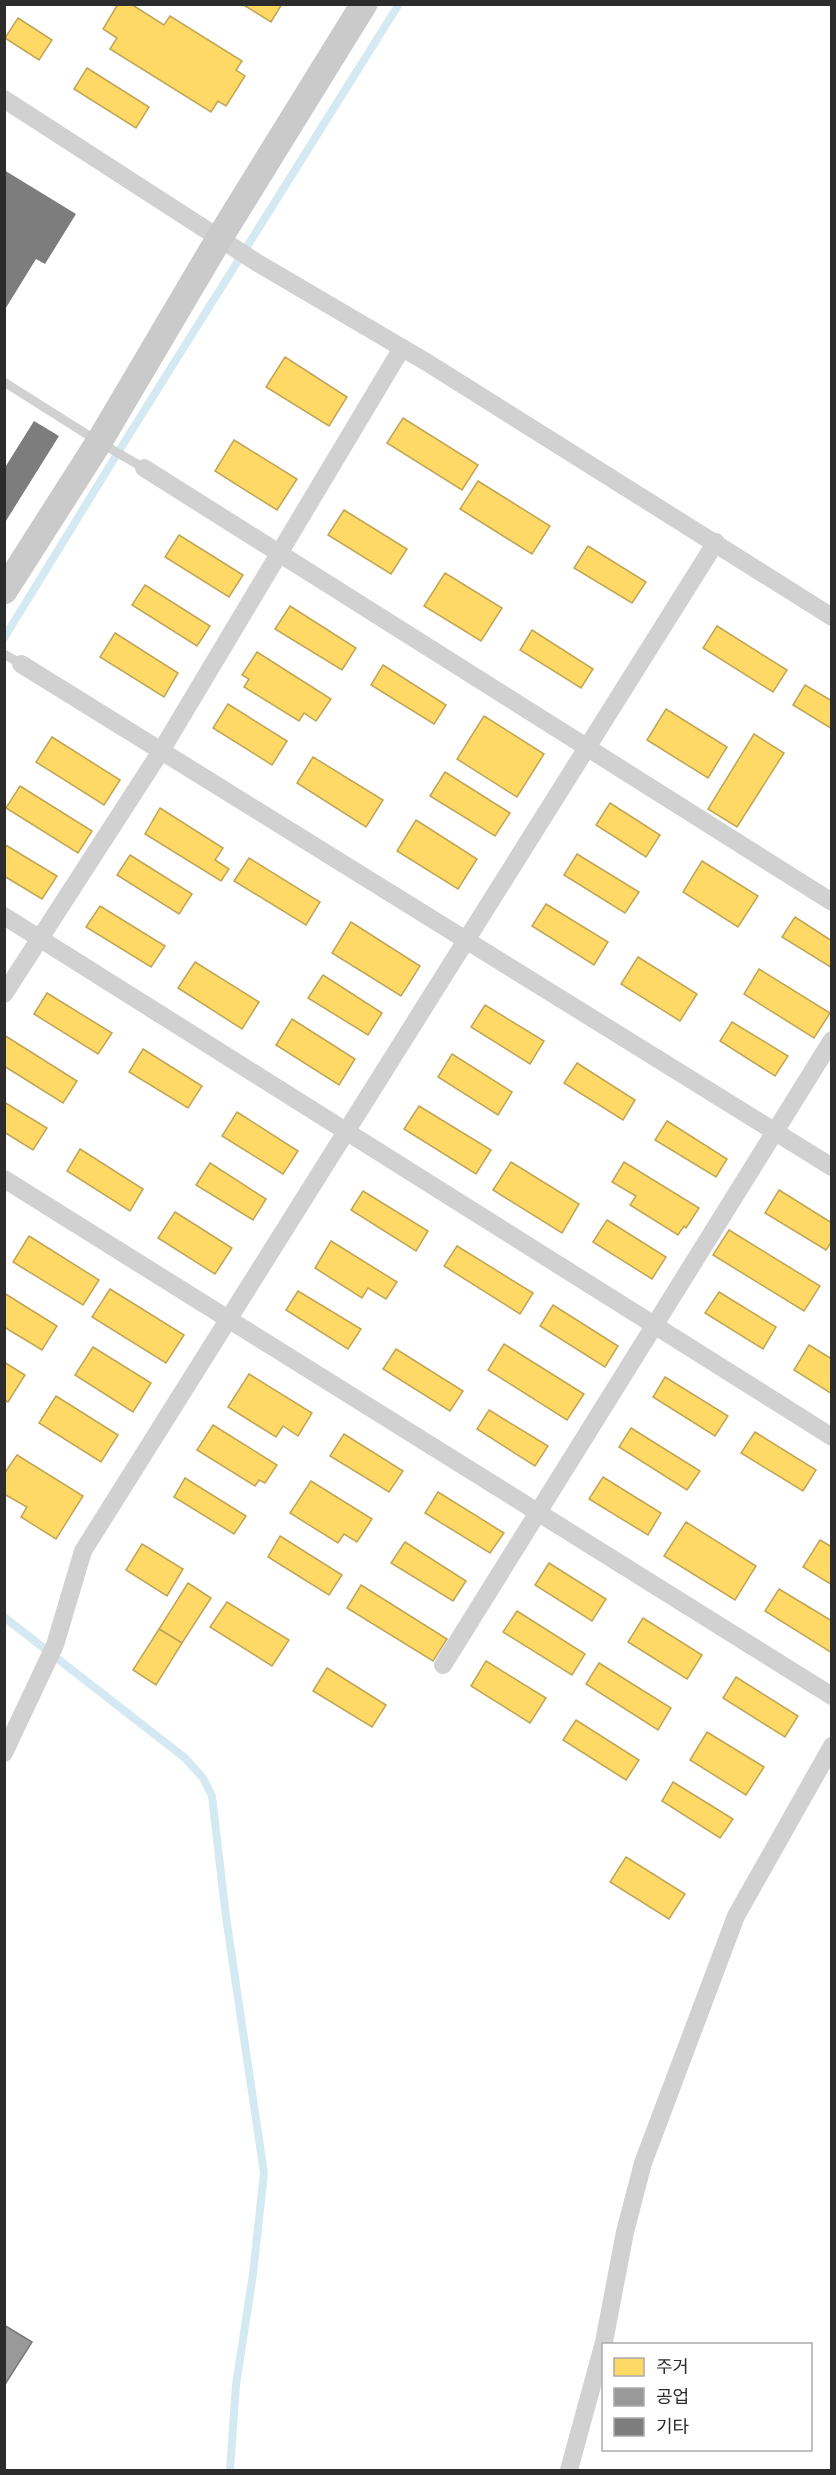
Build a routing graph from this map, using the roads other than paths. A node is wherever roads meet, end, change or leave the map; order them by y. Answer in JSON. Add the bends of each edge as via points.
{"nodes":[{"id":1,"x":364,"y":4,"type":"edge"},
{"id":2,"x":4,"y":99,"type":"edge"},
{"id":3,"x":230,"y":244,"type":"junction"},
{"id":4,"x":402,"y":348,"type":"junction"},
{"id":5,"x":4,"y":382,"type":"edge"},
{"id":6,"x":105,"y":446,"type":"junction"},
{"id":7,"x":138,"y":465,"type":"joint"},
{"id":8,"x":716,"y":543,"type":"junction"},
{"id":9,"x":280,"y":554,"type":"junction"},
{"id":10,"x":4,"y":591,"type":"edge"},
{"id":11,"x":831,"y":617,"type":"edge"},
{"id":12,"x":12,"y":658,"type":"edge"},
{"id":13,"x":586,"y":749,"type":"junction"},
{"id":14,"x":161,"y":751,"type":"junction"},
{"id":15,"x":831,"y":902,"type":"edge"},
{"id":16,"x":4,"y":916,"type":"edge"},
{"id":17,"x":39,"y":938,"type":"junction"},
{"id":18,"x":466,"y":940,"type":"junction"},
{"id":19,"x":4,"y":994,"type":"edge"},
{"id":20,"x":831,"y":1040,"type":"edge"},
{"id":21,"x":346,"y":1131,"type":"junction"},
{"id":22,"x":774,"y":1131,"type":"junction"},
{"id":23,"x":831,"y":1167,"type":"edge"},
{"id":24,"x":4,"y":1179,"type":"edge"},
{"id":25,"x":228,"y":1319,"type":"junction"},
{"id":26,"x":654,"y":1325,"type":"junction"},
{"id":27,"x":831,"y":1437,"type":"edge"},
{"id":28,"x":538,"y":1512,"type":"junction"},
{"id":29,"x":443,"y":1665,"type":"dead end"},
{"id":30,"x":831,"y":1695,"type":"edge"},
{"id":31,"x":831,"y":1746,"type":"edge"},
{"id":32,"x":4,"y":1753,"type":"edge"},
{"id":33,"x":604,"y":2343,"type":"edge"},
{"id":34,"x":602,"y":2349,"type":"edge"},
{"id":35,"x":569,"y":2470,"type":"edge"}],
"edges":[{"from":1,"to":3,"type":"street"},
{"from":2,"to":3,"type":"street"},
{"from":3,"to":4,"type":"street"},
{"from":3,"to":6,"type":"street"},
{"from":4,"to":8,"type":"street"},
{"from":4,"to":9,"type":"street"},
{"from":5,"to":6,"type":"lane"},
{"from":6,"to":7,"type":"lane"},
{"from":6,"to":10,"type":"street"},
{"from":7,"to":9,"type":"street"},
{"from":8,"to":11,"type":"street"},
{"from":8,"to":13,"type":"street"},
{"from":9,"to":13,"type":"street"},
{"from":9,"to":14,"type":"street"},
{"from":12,"to":14,"type":"street"},
{"from":13,"to":15,"type":"street"},
{"from":13,"to":18,"type":"street"},
{"from":14,"to":17,"type":"street"},
{"from":14,"to":18,"type":"street"},
{"from":16,"to":17,"type":"street"},
{"from":17,"to":19,"type":"street"},
{"from":17,"to":21,"type":"street"},
{"from":18,"to":21,"type":"street"},
{"from":18,"to":22,"type":"street"},
{"from":20,"to":22,"type":"street"},
{"from":21,"to":25,"type":"street"},
{"from":21,"to":26,"type":"street"},
{"from":22,"to":23,"type":"street"},
{"from":22,"to":26,"type":"street"},
{"from":24,"to":25,"type":"street"},
{"from":25,"to":28,"type":"street"},
{"from":25,"to":32,"type":"street","via":[[83,1551],[56,1645]]},
{"from":26,"to":27,"type":"street"},
{"from":26,"to":28,"type":"street"},
{"from":28,"to":29,"type":"street"},
{"from":28,"to":30,"type":"street"},
{"from":31,"to":33,"type":"street","via":[[735,1916],[643,2163]]},
{"from":34,"to":35,"type":"street"}]}
